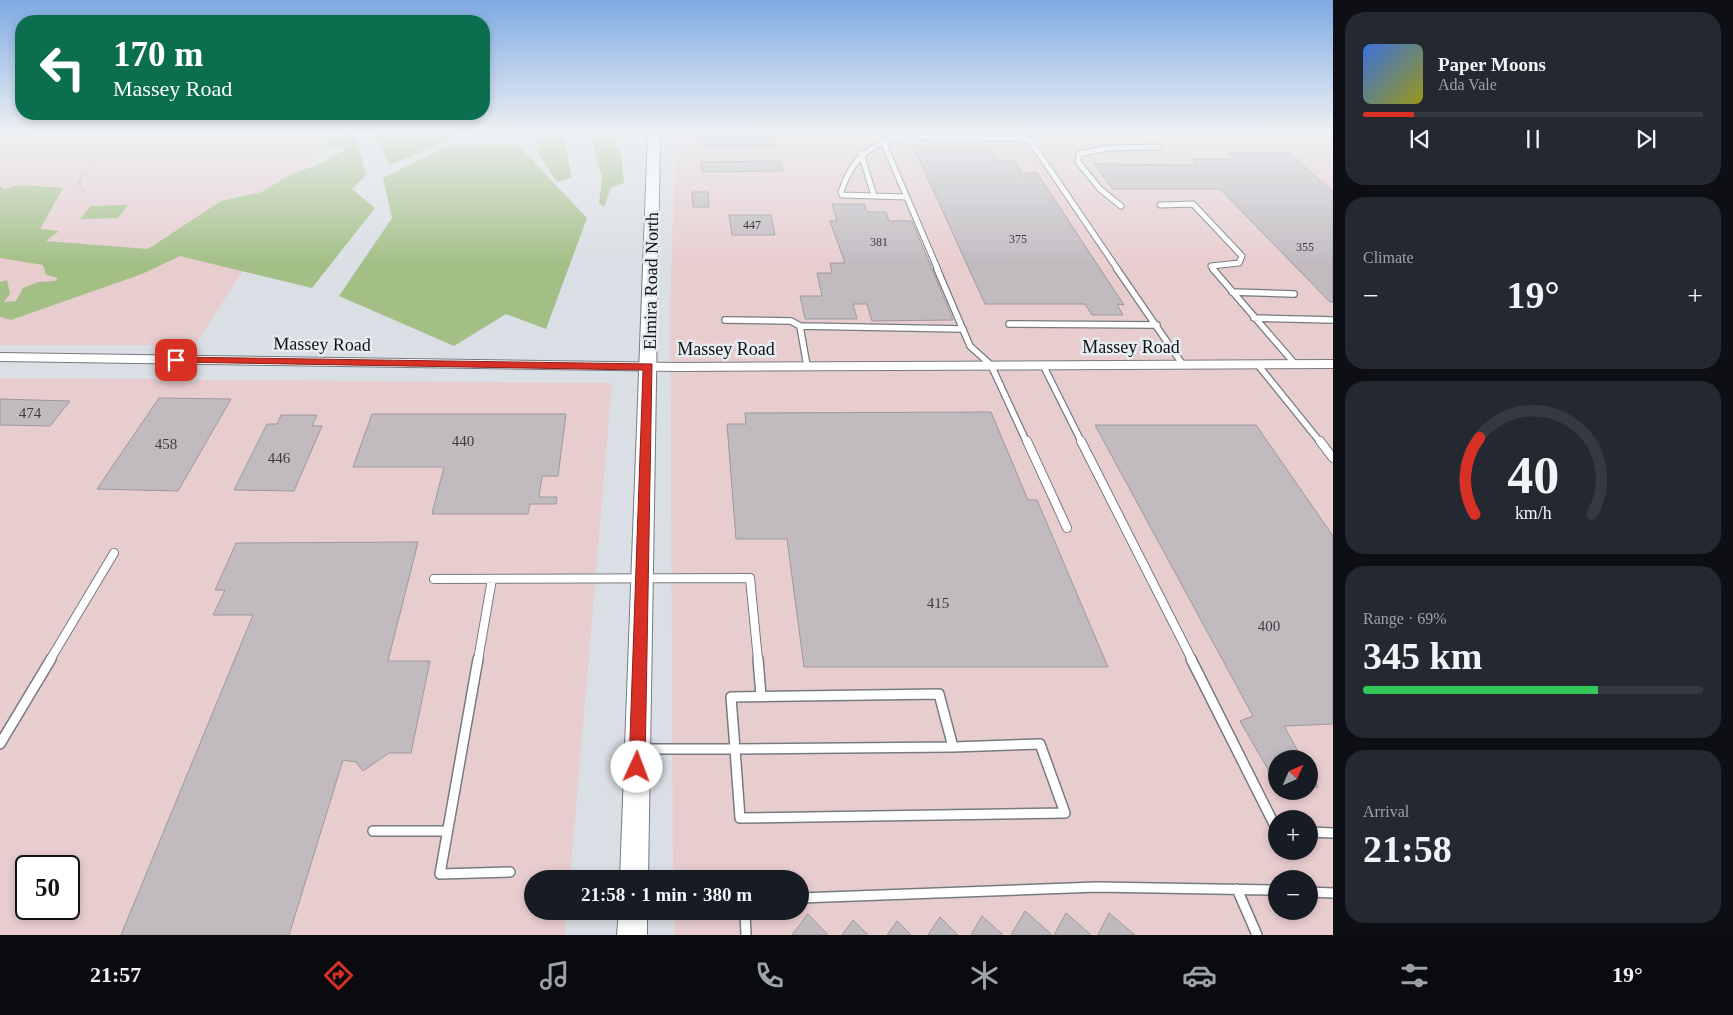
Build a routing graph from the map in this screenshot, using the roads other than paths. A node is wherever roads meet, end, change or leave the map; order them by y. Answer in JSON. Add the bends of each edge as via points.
{"nodes":[{"id":1,"x":653,"y":177,"type":"edge"},
{"id":2,"x":848,"y":177,"type":"edge"},
{"id":3,"x":868,"y":177,"type":"edge"},
{"id":4,"x":898,"y":177,"type":"edge"},
{"id":5,"x":1056,"y":177,"type":"edge"},
{"id":6,"x":1090,"y":177,"type":"edge"},
{"id":7,"x":874,"y":196,"type":"junction"},
{"id":8,"x":907,"y":197,"type":"junction"},
{"id":9,"x":1160,"y":205,"type":"dead end"},
{"id":10,"x":1121,"y":206,"type":"dead end"},
{"id":11,"x":1232,"y":292,"type":"junction"},
{"id":12,"x":1294,"y":294,"type":"dead end"},
{"id":13,"x":1254,"y":318,"type":"junction"},
{"id":14,"x":725,"y":320,"type":"dead end"},
{"id":15,"x":1333,"y":320,"type":"edge"},
{"id":16,"x":1008,"y":324,"type":"dead end"},
{"id":17,"x":1157,"y":325,"type":"junction"},
{"id":18,"x":800,"y":326,"type":"junction"},
{"id":19,"x":963,"y":329,"type":"junction"},
{"id":20,"x":0,"y":357,"type":"edge"},
{"id":21,"x":1295,"y":364,"type":"junction"},
{"id":22,"x":1333,"y":364,"type":"edge"},
{"id":23,"x":991,"y":365,"type":"junction"},
{"id":24,"x":1043,"y":365,"type":"junction"},
{"id":25,"x":1183,"y":365,"type":"junction"},
{"id":26,"x":1258,"y":365,"type":"junction"},
{"id":27,"x":648,"y":366,"type":"junction"},
{"id":28,"x":807,"y":366,"type":"junction"},
{"id":29,"x":1333,"y":458,"type":"edge"},
{"id":30,"x":1067,"y":528,"type":"dead end"},
{"id":31,"x":114,"y":553,"type":"dead end"},
{"id":32,"x":434,"y":579,"type":"dead end"},
{"id":33,"x":492,"y":579,"type":"junction"},
{"id":34,"x":642,"y":579,"type":"junction"},
{"id":35,"x":762,"y":696,"type":"junction"},
{"id":36,"x":0,"y":744,"type":"edge"},
{"id":37,"x":953,"y":747,"type":"junction"},
{"id":38,"x":637,"y":749,"type":"junction"},
{"id":39,"x":734,"y":749,"type":"junction"},
{"id":40,"x":1268,"y":812,"type":"edge"},
{"id":41,"x":373,"y":831,"type":"dead end"},
{"id":42,"x":447,"y":831,"type":"junction"},
{"id":43,"x":1318,"y":832,"type":"edge"},
{"id":44,"x":1333,"y":833,"type":"edge"},
{"id":45,"x":634,"y":870,"type":"edge"},
{"id":46,"x":510,"y":872,"type":"dead end"},
{"id":47,"x":1237,"y":889,"type":"junction"},
{"id":48,"x":1268,"y":890,"type":"edge"},
{"id":49,"x":1318,"y":892,"type":"edge"},
{"id":50,"x":1333,"y":893,"type":"edge"},
{"id":51,"x":809,"y":898,"type":"edge"},
{"id":52,"x":633,"y":920,"type":"edge"},
{"id":53,"x":745,"y":920,"type":"edge"},
{"id":54,"x":632,"y":935,"type":"edge"},
{"id":55,"x":746,"y":935,"type":"edge"},
{"id":56,"x":1257,"y":935,"type":"edge"}],
"edges":[{"from":1,"to":27,"type":"main road","name":"Elmira Road North"},
{"from":2,"to":7,"type":"lane","via":[[842,195]]},
{"from":3,"to":7,"type":"lane"},
{"from":4,"to":8,"type":"lane"},
{"from":5,"to":17,"type":"lane"},
{"from":6,"to":10,"type":"lane"},
{"from":7,"to":8,"type":"lane"},
{"from":8,"to":19,"type":"lane"},
{"from":9,"to":11,"type":"lane","via":[[1193,204],[1242,256],[1239,263],[1211,266]]},
{"from":11,"to":12,"type":"lane"},
{"from":11,"to":13,"type":"lane"},
{"from":13,"to":15,"type":"lane"},
{"from":13,"to":21,"type":"lane"},
{"from":14,"to":18,"type":"lane","via":[[791,321]]},
{"from":16,"to":17,"type":"lane"},
{"from":17,"to":25,"type":"lane"},
{"from":18,"to":19,"type":"lane"},
{"from":18,"to":28,"type":"lane"},
{"from":19,"to":23,"type":"lane","via":[[970,346]]},
{"from":20,"to":27,"type":"street","name":"Massey Road"},
{"from":21,"to":22,"type":"street","name":"Massey Road"},
{"from":21,"to":26,"type":"street","name":"Massey Road"},
{"from":23,"to":24,"type":"street","name":"Massey Road"},
{"from":23,"to":28,"type":"street","name":"Massey Road"},
{"from":23,"to":30,"type":"lane"},
{"from":24,"to":25,"type":"street","name":"Massey Road"},
{"from":24,"to":40,"type":"lane"},
{"from":25,"to":26,"type":"street","name":"Massey Road"},
{"from":26,"to":29,"type":"lane"},
{"from":27,"to":28,"type":"street","name":"Massey Road"},
{"from":27,"to":34,"type":"main road","name":"Elmira Road North"},
{"from":31,"to":36,"type":"lane"},
{"from":32,"to":33,"type":"lane"},
{"from":33,"to":34,"type":"lane"},
{"from":33,"to":42,"type":"lane"},
{"from":34,"to":35,"type":"lane","via":[[750,578]]},
{"from":34,"to":38,"type":"main road","name":"Elmira Road North"},
{"from":35,"to":37,"type":"lane","via":[[939,694]]},
{"from":35,"to":39,"type":"lane","via":[[730,696]]},
{"from":37,"to":39,"type":"lane"},
{"from":37,"to":39,"type":"lane","via":[[1040,744],[1065,813],[740,818]]},
{"from":38,"to":39,"type":"lane"},
{"from":38,"to":45,"type":"main road","name":"Elmira Road North"},
{"from":41,"to":42,"type":"lane"},
{"from":42,"to":46,"type":"lane","via":[[440,874]]},
{"from":43,"to":44,"type":"lane"},
{"from":47,"to":48,"type":"lane"},
{"from":47,"to":51,"type":"lane","via":[[1097,886]]},
{"from":47,"to":56,"type":"lane"},
{"from":49,"to":50,"type":"lane"},
{"from":52,"to":54,"type":"main road"},
{"from":53,"to":55,"type":"lane"}]}
